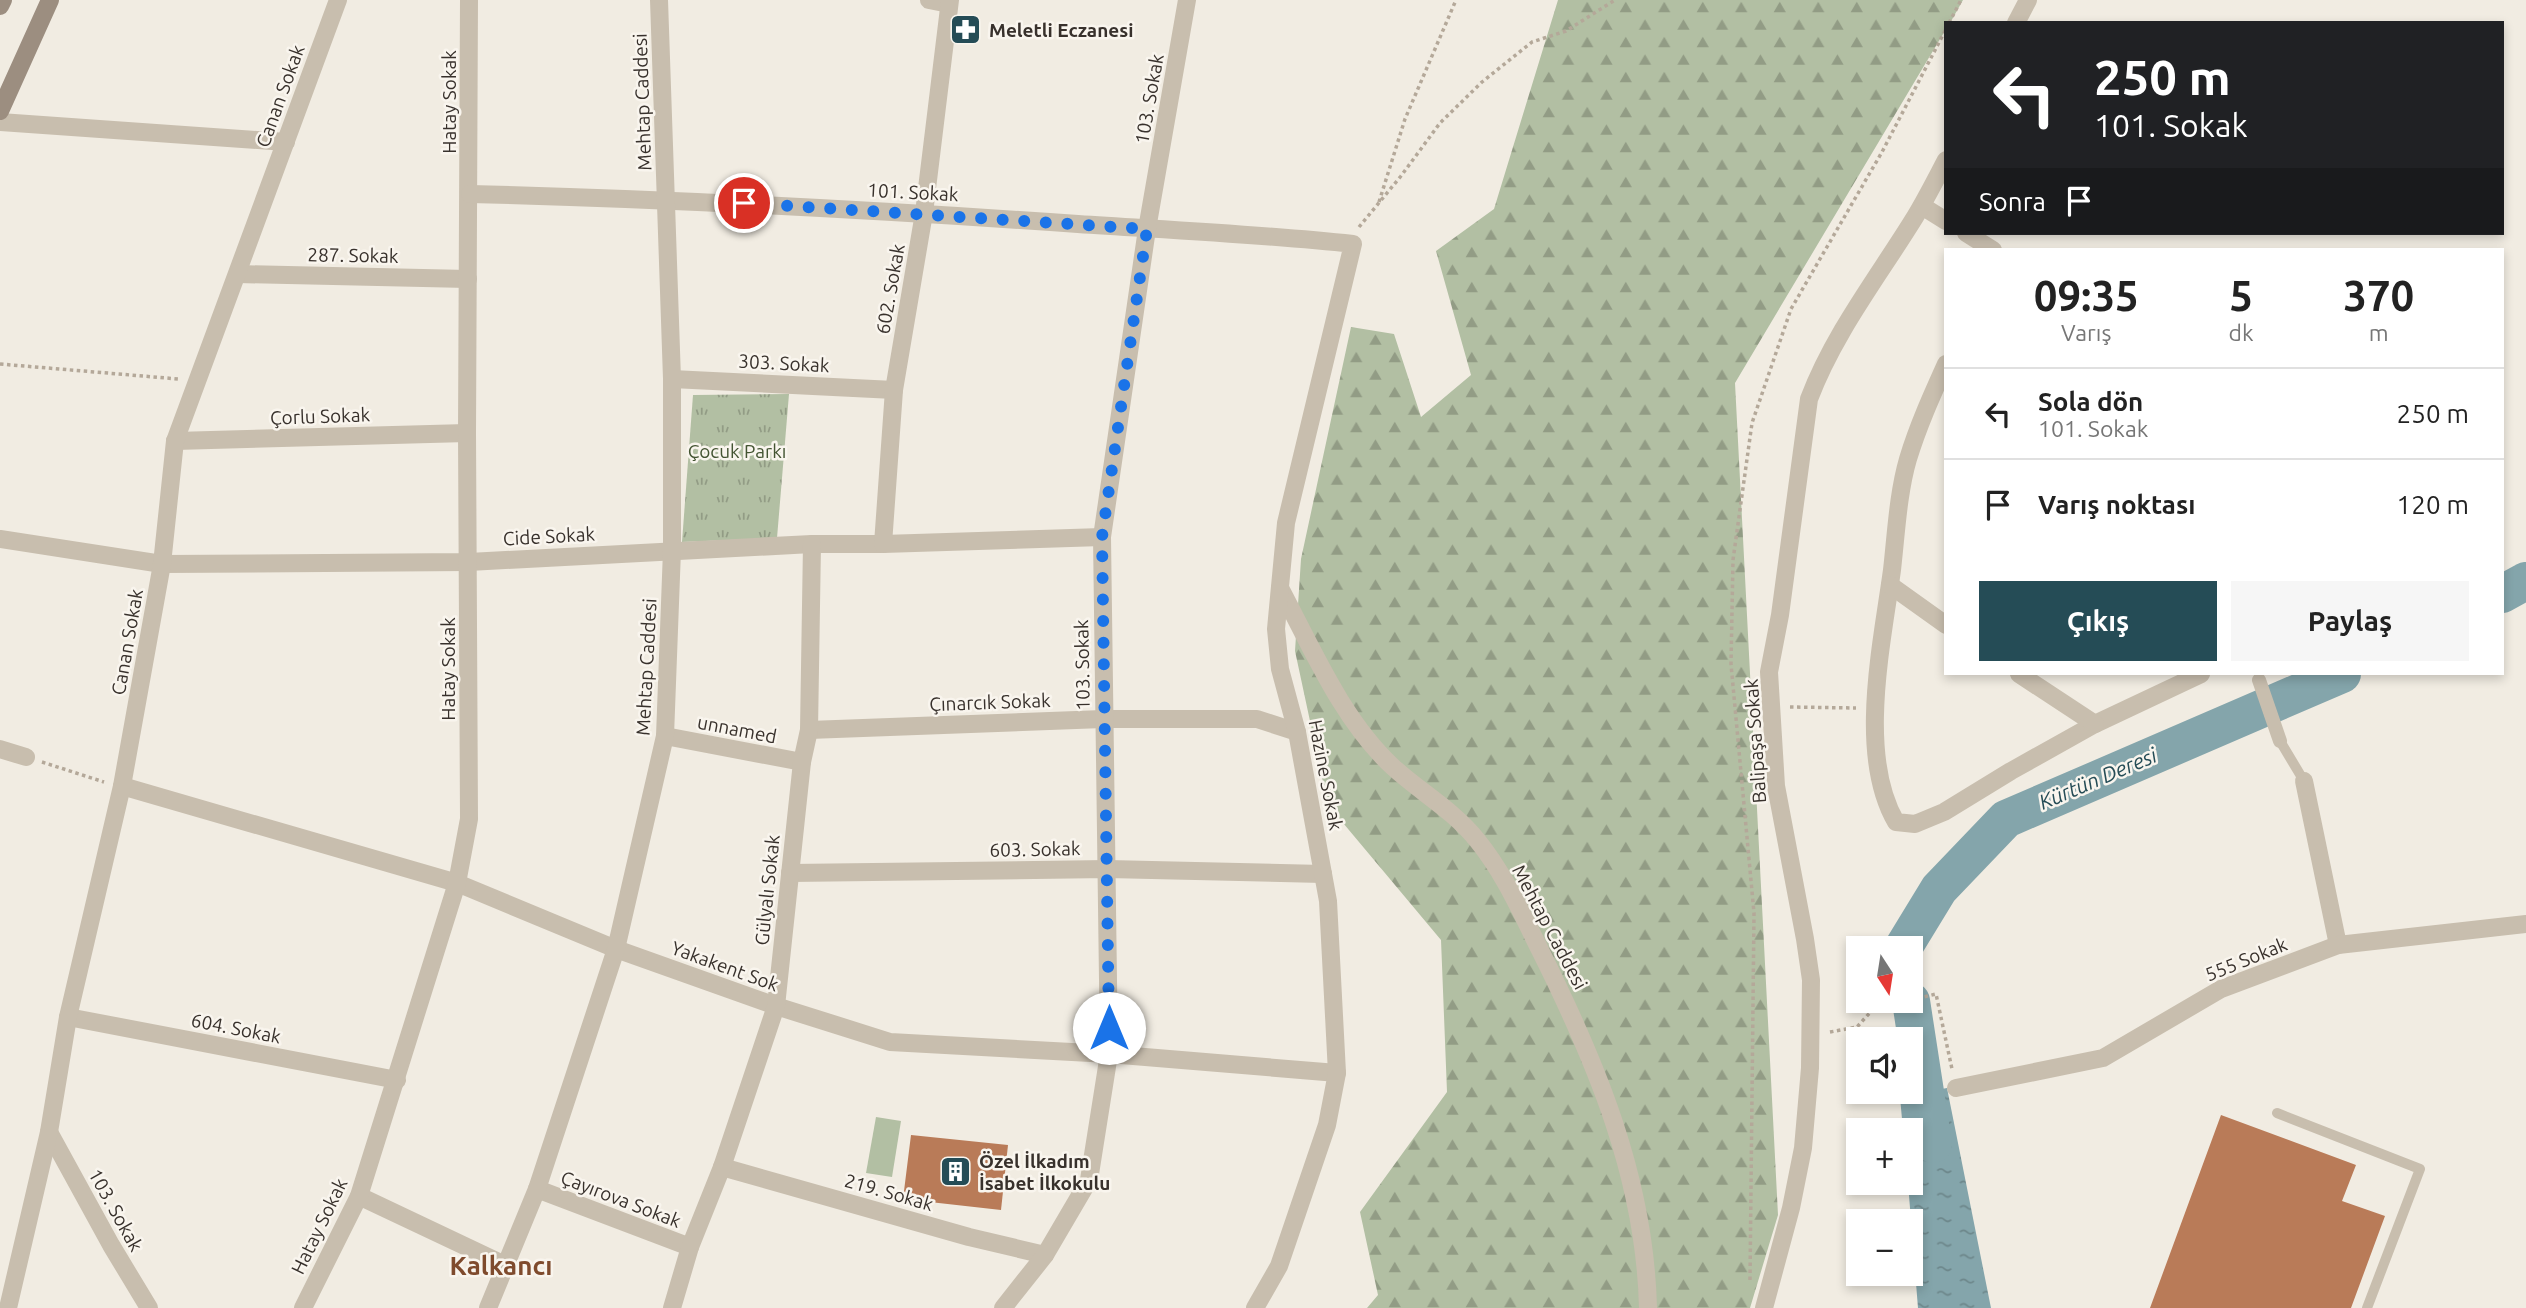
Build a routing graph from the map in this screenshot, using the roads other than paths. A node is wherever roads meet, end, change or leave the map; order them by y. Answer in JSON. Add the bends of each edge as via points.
{"nodes":[{"id":1,"x":3,"y":0,"type":"edge"},
{"id":2,"x":50,"y":0,"type":"edge"},
{"id":3,"x":338,"y":0,"type":"edge"},
{"id":4,"x":469,"y":0,"type":"edge"},
{"id":5,"x":659,"y":0,"type":"edge"},
{"id":6,"x":929,"y":0,"type":"edge"},
{"id":7,"x":1187,"y":0,"type":"edge"},
{"id":8,"x":2028,"y":0,"type":"edge"},
{"id":9,"x":949,"y":2,"type":"edge"},
{"id":10,"x":0,"y":6,"type":"edge"},
{"id":11,"x":2017,"y":21,"type":"edge"},
{"id":12,"x":0,"y":111,"type":"edge"},
{"id":13,"x":0,"y":122,"type":"edge"},
{"id":14,"x":286,"y":142,"type":"junction"},
{"id":15,"x":1944,"y":164,"type":"edge"},
{"id":16,"x":470,"y":194,"type":"junction"},
{"id":17,"x":667,"y":199,"type":"junction"},
{"id":18,"x":1922,"y":206,"type":"junction"},
{"id":19,"x":924,"y":213,"type":"junction"},
{"id":20,"x":1944,"y":220,"type":"edge"},
{"id":21,"x":1147,"y":229,"type":"junction"},
{"id":22,"x":1969,"y":235,"type":"edge"},
{"id":23,"x":1353,"y":244,"type":"joint"},
{"id":24,"x":1990,"y":248,"type":"edge"},
{"id":25,"x":238,"y":274,"type":"junction"},
{"id":26,"x":468,"y":279,"type":"junction"},
{"id":27,"x":1944,"y":374,"type":"edge"},
{"id":28,"x":672,"y":379,"type":"junction"},
{"id":29,"x":894,"y":390,"type":"junction"},
{"id":30,"x":1940,"y":395,"type":"edge"},
{"id":31,"x":467,"y":433,"type":"junction"},
{"id":32,"x":175,"y":441,"type":"junction"},
{"id":33,"x":1102,"y":537,"type":"junction"},
{"id":34,"x":0,"y":539,"type":"edge"},
{"id":35,"x":812,"y":544,"type":"junction"},
{"id":36,"x":883,"y":544,"type":"junction"},
{"id":37,"x":672,"y":550,"type":"junction"},
{"id":38,"x":469,"y":562,"type":"junction"},
{"id":39,"x":162,"y":564,"type":"junction"},
{"id":40,"x":1890,"y":585,"type":"junction"},
{"id":41,"x":1280,"y":588,"type":"junction"},
{"id":42,"x":1944,"y":624,"type":"edge"},
{"id":43,"x":2021,"y":675,"type":"edge"},
{"id":44,"x":2199,"y":675,"type":"edge"},
{"id":45,"x":2259,"y":677,"type":"edge"},
{"id":46,"x":1104,"y":719,"type":"junction"},
{"id":47,"x":2095,"y":724,"type":"junction"},
{"id":48,"x":809,"y":730,"type":"junction"},
{"id":49,"x":1297,"y":732,"type":"junction"},
{"id":50,"x":665,"y":736,"type":"junction"},
{"id":51,"x":2280,"y":741,"type":"joint"},
{"id":52,"x":0,"y":750,"type":"edge"},
{"id":53,"x":26,"y":757,"type":"road end"},
{"id":54,"x":802,"y":762,"type":"junction"},
{"id":55,"x":2304,"y":781,"type":"joint"},
{"id":56,"x":122,"y":786,"type":"junction"},
{"id":57,"x":1108,"y":869,"type":"junction"},
{"id":58,"x":790,"y":873,"type":"junction"},
{"id":59,"x":1323,"y":874,"type":"junction"},
{"id":60,"x":457,"y":883,"type":"junction"},
{"id":61,"x":2526,"y":924,"type":"edge"},
{"id":62,"x":2338,"y":946,"type":"junction"},
{"id":63,"x":616,"y":949,"type":"junction"},
{"id":64,"x":776,"y":1006,"type":"junction"},
{"id":65,"x":68,"y":1017,"type":"junction"},
{"id":66,"x":1109,"y":1054,"type":"junction"},
{"id":67,"x":1337,"y":1073,"type":"junction"},
{"id":68,"x":397,"y":1080,"type":"junction"},
{"id":69,"x":1956,"y":1088,"type":"road end"},
{"id":70,"x":2277,"y":1113,"type":"dead end"},
{"id":71,"x":49,"y":1132,"type":"junction"},
{"id":72,"x":722,"y":1167,"type":"junction"},
{"id":73,"x":537,"y":1189,"type":"junction"},
{"id":74,"x":359,"y":1196,"type":"junction"},
{"id":75,"x":690,"y":1247,"type":"junction"},
{"id":76,"x":1045,"y":1255,"type":"junction"},
{"id":77,"x":507,"y":1266,"type":"junction"},
{"id":78,"x":8,"y":1308,"type":"edge"},
{"id":79,"x":149,"y":1308,"type":"edge"},
{"id":80,"x":303,"y":1308,"type":"edge"},
{"id":81,"x":488,"y":1308,"type":"edge"},
{"id":82,"x":672,"y":1308,"type":"edge"},
{"id":83,"x":1003,"y":1308,"type":"edge"},
{"id":84,"x":1255,"y":1308,"type":"edge"},
{"id":85,"x":1648,"y":1308,"type":"edge"},
{"id":86,"x":1764,"y":1308,"type":"edge"},
{"id":87,"x":2367,"y":1308,"type":"edge"}],
"edges":[{"from":1,"to":10,"type":"main road"},
{"from":2,"to":12,"type":"main road"},
{"from":3,"to":14,"type":"street","name":"Canan Sokak"},
{"from":4,"to":16,"type":"street","name":"Hatay Sokak"},
{"from":5,"to":17,"type":"street","name":"Mehtap Caddesi"},
{"from":6,"to":9,"type":"street"},
{"from":7,"to":21,"type":"street","name":"103. Sokak"},
{"from":8,"to":11,"type":"street"},
{"from":9,"to":19,"type":"street","name":"602. Sokak"},
{"from":13,"to":14,"type":"street"},
{"from":14,"to":25,"type":"street","name":"Canan Sokak"},
{"from":15,"to":18,"type":"street","name":"Balipaşa Sokak"},
{"from":16,"to":17,"type":"street","name":"101. Sokak"},
{"from":16,"to":26,"type":"street","name":"Hatay Sokak"},
{"from":17,"to":19,"type":"street","name":"101. Sokak"},
{"from":17,"to":28,"type":"street","name":"Mehtap Caddesi"},
{"from":18,"to":20,"type":"street"},
{"from":18,"to":86,"type":"street","name":"Balipaşa Sokak","via":[[1844,328],[1809,399],[1769,672],[1776,786],[1811,980],[1803,1147]]},
{"from":19,"to":21,"type":"street","name":"101. Sokak"},
{"from":19,"to":29,"type":"street","name":"602. Sokak"},
{"from":21,"to":23,"type":"street","name":"101. Sokak"},
{"from":21,"to":33,"type":"street","name":"103. Sokak"},
{"from":22,"to":24,"type":"street"},
{"from":23,"to":41,"type":"street","name":"Hazine Sokak","via":[[1286,523]]},
{"from":25,"to":26,"type":"street","name":"287. Sokak"},
{"from":25,"to":32,"type":"street","name":"Canan Sokak"},
{"from":26,"to":31,"type":"street","name":"Hatay Sokak"},
{"from":27,"to":30,"type":"street"},
{"from":28,"to":29,"type":"street","name":"303. Sokak"},
{"from":28,"to":37,"type":"street","name":"Mehtap Caddesi"},
{"from":29,"to":36,"type":"street","name":"602. Sokak"},
{"from":30,"to":40,"type":"street","via":[[1908,461]]},
{"from":31,"to":32,"type":"street","name":"Çorlu Sokak"},
{"from":31,"to":38,"type":"street","name":"Hatay Sokak"},
{"from":32,"to":39,"type":"street","name":"Canan Sokak"},
{"from":33,"to":36,"type":"street","name":"Cide Sokak"},
{"from":33,"to":46,"type":"street","name":"103. Sokak"},
{"from":34,"to":39,"type":"street","name":"Cide Sokak"},
{"from":35,"to":36,"type":"street","name":"Cide Sokak"},
{"from":35,"to":37,"type":"street","name":"Cide Sokak"},
{"from":35,"to":48,"type":"street","name":"Gülyalı Sokak"},
{"from":37,"to":38,"type":"street","name":"Cide Sokak"},
{"from":37,"to":50,"type":"street","name":"Mehtap Caddesi"},
{"from":38,"to":39,"type":"street","name":"Cide Sokak"},
{"from":38,"to":60,"type":"street","name":"Hatay Sokak","via":[[469,819]]},
{"from":39,"to":56,"type":"street","name":"Canan Sokak"},
{"from":40,"to":42,"type":"street"},
{"from":40,"to":47,"type":"street","via":[[1875,690],[1877,760],[1888,808],[1896,822],[1915,824],[1944,812]]},
{"from":41,"to":49,"type":"street","name":"Hazine Sokak","via":[[1276,629],[1280,669]]},
{"from":41,"to":85,"type":"street","name":"Mehtap Caddesi","via":[[1354,724],[1393,767],[1437,800],[1477,839],[1511,891],[1578,1025],[1623,1147],[1640,1213]]},
{"from":43,"to":47,"type":"street"},
{"from":44,"to":47,"type":"street"},
{"from":45,"to":51,"type":"street"},
{"from":46,"to":48,"type":"street","name":"Çınarcık Sokak"},
{"from":46,"to":49,"type":"street","name":"Çınarcık Sokak","via":[[1257,719]]},
{"from":46,"to":57,"type":"street","name":"103. Sokak"},
{"from":48,"to":54,"type":"street","name":"Gülyalı Sokak"},
{"from":49,"to":59,"type":"street","name":"Hazine Sokak"},
{"from":50,"to":54,"type":"street","name":"unnamed"},
{"from":50,"to":63,"type":"street","name":"Mehtap Caddesi"},
{"from":51,"to":55,"type":"lane"},
{"from":52,"to":53,"type":"street"},
{"from":54,"to":58,"type":"street","name":"Gülyalı Sokak"},
{"from":55,"to":62,"type":"street"},
{"from":56,"to":60,"type":"street","name":"Yakakent Sok"},
{"from":56,"to":65,"type":"street","name":"Canan Sokak"},
{"from":57,"to":58,"type":"street","name":"603. Sokak"},
{"from":57,"to":59,"type":"street","name":"603. Sokak"},
{"from":57,"to":66,"type":"street","name":"103. Sokak"},
{"from":58,"to":64,"type":"street","name":"Gülyalı Sokak"},
{"from":59,"to":67,"type":"street","name":"Hazine Sokak"},
{"from":60,"to":63,"type":"street","name":"Yakakent Sok"},
{"from":60,"to":68,"type":"street","name":"Hatay Sokak"},
{"from":61,"to":62,"type":"street","name":"555 Sokak"},
{"from":62,"to":69,"type":"street","name":"555 Sokak","via":[[2221,989],[2104,1058]]},
{"from":63,"to":64,"type":"street","name":"Yakakent Sok"},
{"from":63,"to":73,"type":"street","name":"Mehtap Caddesi"},
{"from":64,"to":66,"type":"street","name":"Yakakent Sok","via":[[890,1042]]},
{"from":64,"to":72,"type":"street","name":"Gülyalı Sokak"},
{"from":65,"to":68,"type":"street","name":"604. Sokak"},
{"from":65,"to":71,"type":"street","name":"Canan Sokak"},
{"from":66,"to":67,"type":"street","name":"Yakakent Sok"},
{"from":66,"to":76,"type":"street","name":"103. Sokak","via":[[1090,1180]]},
{"from":67,"to":84,"type":"street","name":"Hazine Sokak","via":[[1328,1125],[1279,1266]]},
{"from":68,"to":74,"type":"street","name":"Hatay Sokak"},
{"from":70,"to":87,"type":"lane","via":[[2420,1169]]},
{"from":71,"to":78,"type":"street","name":"Canan Sokak"},
{"from":71,"to":79,"type":"street","name":"103. Sokak"},
{"from":72,"to":75,"type":"street","name":"Gülyalı Sokak"},
{"from":72,"to":76,"type":"street","name":"219. Sokak"},
{"from":73,"to":75,"type":"street","name":"Çayırova Sokak"},
{"from":73,"to":77,"type":"street","name":"Mehtap Caddesi"},
{"from":74,"to":77,"type":"street"},
{"from":74,"to":80,"type":"street","name":"Hatay Sokak"},
{"from":75,"to":82,"type":"street","name":"Gülyalı Sokak"},
{"from":76,"to":83,"type":"street","name":"103. Sokak"},
{"from":77,"to":81,"type":"street","name":"Mehtap Caddesi"}]}
